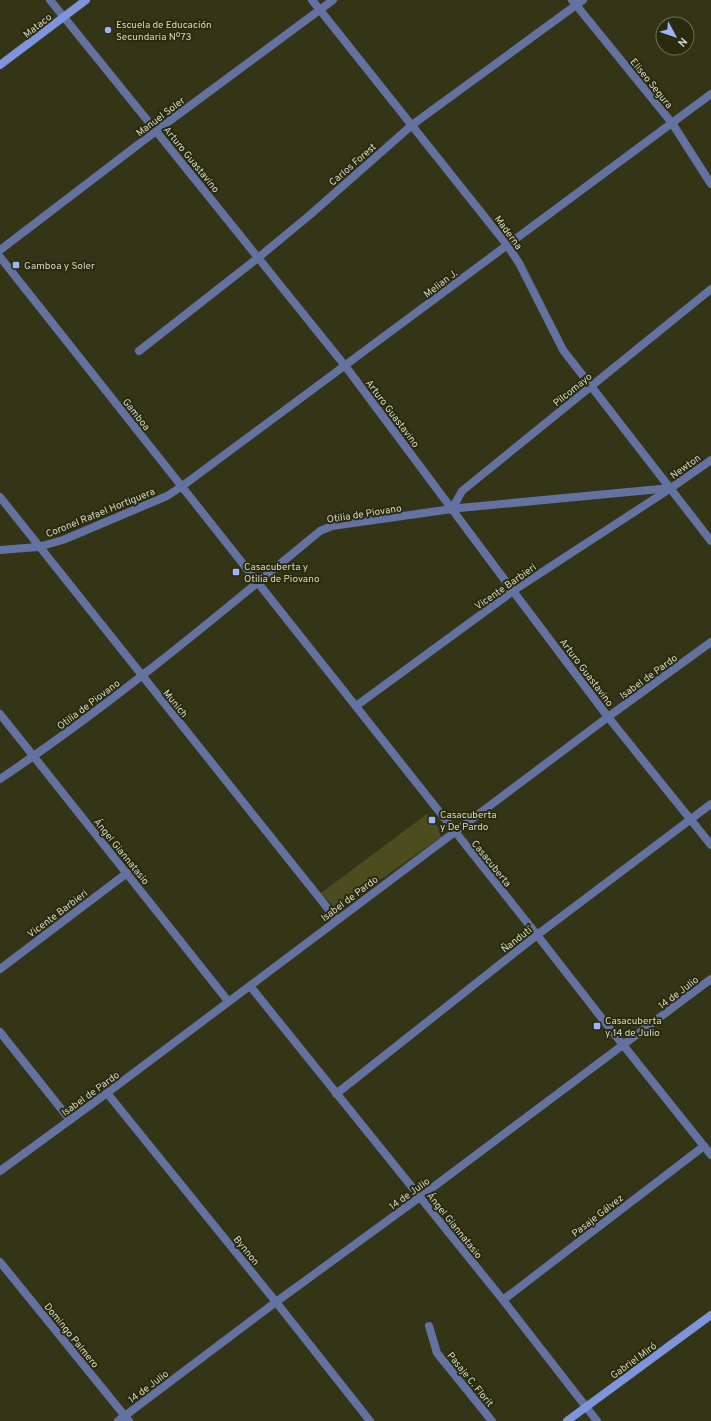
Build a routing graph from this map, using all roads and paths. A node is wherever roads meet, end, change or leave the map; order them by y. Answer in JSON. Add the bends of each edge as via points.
{"nodes":[{"id":1,"x":50,"y":0,"type":"edge"},
{"id":2,"x":86,"y":0,"type":"edge"},
{"id":3,"x":312,"y":0,"type":"edge"},
{"id":4,"x":333,"y":0,"type":"edge"},
{"id":5,"x":583,"y":0,"type":"edge"},
{"id":6,"x":574,"y":3,"type":"edge"},
{"id":7,"x":320,"y":10,"type":"junction"},
{"id":8,"x":62,"y":17,"type":"junction"},
{"id":9,"x":0,"y":65,"type":"edge"},
{"id":10,"x":711,"y":94,"type":"edge"},
{"id":11,"x":672,"y":123,"type":"junction"},
{"id":12,"x":412,"y":124,"type":"junction"},
{"id":13,"x":156,"y":130,"type":"junction"},
{"id":14,"x":711,"y":184,"type":"edge"},
{"id":15,"x":507,"y":245,"type":"junction"},
{"id":16,"x":0,"y":250,"type":"edge"},
{"id":17,"x":0,"y":257,"type":"edge"},
{"id":18,"x":259,"y":257,"type":"junction"},
{"id":19,"x":711,"y":289,"type":"edge"},
{"id":20,"x":139,"y":351,"type":"dead end"},
{"id":21,"x":346,"y":367,"type":"junction"},
{"id":22,"x":590,"y":387,"type":"junction"},
{"id":23,"x":711,"y":460,"type":"edge"},
{"id":24,"x":181,"y":487,"type":"junction"},
{"id":25,"x":671,"y":488,"type":"junction"},
{"id":26,"x":0,"y":497,"type":"edge"},
{"id":27,"x":452,"y":509,"type":"junction"},
{"id":28,"x":711,"y":541,"type":"edge"},
{"id":29,"x":38,"y":547,"type":"junction"},
{"id":30,"x":0,"y":550,"type":"edge"},
{"id":31,"x":257,"y":583,"type":"junction"},
{"id":32,"x":513,"y":591,"type":"junction"},
{"id":33,"x":711,"y":642,"type":"edge"},
{"id":34,"x":142,"y":676,"type":"junction"},
{"id":35,"x":356,"y":706,"type":"junction"},
{"id":36,"x":0,"y":714,"type":"edge"},
{"id":37,"x":608,"y":717,"type":"junction"},
{"id":38,"x":33,"y":757,"type":"junction"},
{"id":39,"x":0,"y":779,"type":"edge"},
{"id":40,"x":711,"y":804,"type":"edge"},
{"id":41,"x":690,"y":819,"type":"junction"},
{"id":42,"x":454,"y":832,"type":"junction"},
{"id":43,"x":711,"y":845,"type":"edge"},
{"id":44,"x":127,"y":873,"type":"junction"},
{"id":45,"x":337,"y":920,"type":"junction"},
{"id":46,"x":537,"y":935,"type":"junction"},
{"id":47,"x":0,"y":970,"type":"edge"},
{"id":48,"x":711,"y":979,"type":"edge"},
{"id":49,"x":250,"y":986,"type":"junction"},
{"id":50,"x":228,"y":1001,"type":"junction"},
{"id":51,"x":0,"y":1032,"type":"edge"},
{"id":52,"x":623,"y":1045,"type":"junction"},
{"id":53,"x":107,"y":1093,"type":"junction"},
{"id":54,"x":336,"y":1094,"type":"junction"},
{"id":55,"x":70,"y":1120,"type":"junction"},
{"id":56,"x":704,"y":1146,"type":"junction"},
{"id":57,"x":711,"y":1155,"type":"edge"},
{"id":58,"x":0,"y":1171,"type":"edge"},
{"id":59,"x":420,"y":1197,"type":"junction"},
{"id":60,"x":0,"y":1262,"type":"edge"},
{"id":61,"x":503,"y":1300,"type":"junction"},
{"id":62,"x":276,"y":1302,"type":"junction"},
{"id":63,"x":711,"y":1315,"type":"edge"},
{"id":64,"x":428,"y":1326,"type":"dead end"},
{"id":65,"x":586,"y":1407,"type":"junction"},
{"id":66,"x":124,"y":1419,"type":"edge"},
{"id":67,"x":370,"y":1421,"type":"edge"},
{"id":68,"x":492,"y":1421,"type":"edge"},
{"id":69,"x":567,"y":1421,"type":"edge"},
{"id":70,"x":597,"y":1421,"type":"edge"}],
"edges":[{"from":1,"to":8,"type":"street","name":"Arturo Guastavino"},
{"from":2,"to":8,"type":"street","name":"Mataco"},
{"from":3,"to":7,"type":"street","name":"Maderna"},
{"from":4,"to":7,"type":"street","name":"Manuel Soler"},
{"from":5,"to":6,"type":"street","name":"Carlos Forest"},
{"from":6,"to":11,"type":"street","name":"Eliseo Segura"},
{"from":6,"to":12,"type":"street","name":"Carlos Forest"},
{"from":7,"to":12,"type":"street","name":"Maderna"},
{"from":7,"to":13,"type":"street","name":"Manuel Soler"},
{"from":8,"to":9,"type":"street","name":"Mataco"},
{"from":8,"to":13,"type":"street","name":"Arturo Guastavino"},
{"from":10,"to":11,"type":"street","name":"Melian J."},
{"from":11,"to":14,"type":"street","name":"Eliseo Segura"},
{"from":11,"to":15,"type":"street","name":"Melian J."},
{"from":12,"to":15,"type":"street","name":"Maderna"},
{"from":12,"to":18,"type":"street","name":"Carlos Forest"},
{"from":13,"to":16,"type":"street","name":"Manuel Soler"},
{"from":13,"to":18,"type":"street","name":"Arturo Guastavino"},
{"from":15,"to":21,"type":"street","name":"Melian J."},
{"from":15,"to":22,"type":"street","name":"Maderna","via":[[519,263],[563,350]]},
{"from":17,"to":24,"type":"street","name":"Gamboa"},
{"from":18,"to":20,"type":"street","name":"Carlos Forest"},
{"from":18,"to":21,"type":"street","name":"Arturo Guastavino"},
{"from":19,"to":22,"type":"street","name":"Pilcomayo"},
{"from":21,"to":24,"type":"street","name":"Melian J."},
{"from":21,"to":27,"type":"street","name":"Arturo Guastavino"},
{"from":22,"to":25,"type":"street","name":"Maderna"},
{"from":22,"to":27,"type":"street","name":"Pilcomayo","via":[[462,491]]},
{"from":23,"to":25,"type":"street","name":"Newton"},
{"from":24,"to":29,"type":"street","name":"Coronel Rafael Hortiguera","via":[[167,496],[63,540]]},
{"from":24,"to":31,"type":"street","name":"Gamboa"},
{"from":25,"to":27,"type":"street","name":"Otilia de Piovano"},
{"from":25,"to":28,"type":"street","name":"Maderna"},
{"from":25,"to":32,"type":"street","name":"Vicente Barbieri"},
{"from":26,"to":29,"type":"street","name":"Munich"},
{"from":27,"to":31,"type":"street","name":"Otilia de Piovano","via":[[332,526],[320,531]]},
{"from":27,"to":32,"type":"street","name":"Arturo Guastavino"},
{"from":29,"to":30,"type":"street","name":"Coronel Rafael Hortiguera"},
{"from":29,"to":34,"type":"street","name":"Munich"},
{"from":31,"to":34,"type":"street","name":"Otilia de Piovano"},
{"from":31,"to":35,"type":"street","name":"Casacuberta"},
{"from":32,"to":35,"type":"street","name":"Vicente Barbieri"},
{"from":32,"to":37,"type":"street","name":"Arturo Guastavino"},
{"from":33,"to":37,"type":"street","name":"Isabel de Pardo"},
{"from":34,"to":38,"type":"street","name":"Otilia de Piovano"},
{"from":34,"to":45,"type":"street","name":"Munich"},
{"from":35,"to":42,"type":"street","name":"Casacuberta"},
{"from":36,"to":38,"type":"street","name":"Ángel Giannatasio"},
{"from":37,"to":41,"type":"street","name":"Arturo Guastavino"},
{"from":37,"to":42,"type":"street","name":"Isabel de Pardo"},
{"from":38,"to":39,"type":"street","name":"Otilia de Piovano"},
{"from":38,"to":44,"type":"street","name":"Ángel Giannatasio"},
{"from":40,"to":41,"type":"street","name":"Ñandutí"},
{"from":41,"to":43,"type":"street","name":"Arturo Guastavino"},
{"from":41,"to":46,"type":"street","name":"Ñandutí"},
{"from":42,"to":45,"type":"street","name":"Isabel de Pardo"},
{"from":42,"to":46,"type":"street","name":"Casacuberta"},
{"from":44,"to":47,"type":"street","name":"Vicente Barbieri"},
{"from":44,"to":50,"type":"street","name":"Ángel Giannatasio"},
{"from":45,"to":49,"type":"street","name":"Isabel de Pardo"},
{"from":46,"to":52,"type":"street","name":"Casacuberta"},
{"from":46,"to":54,"type":"street","name":"Ñandutí"},
{"from":48,"to":52,"type":"street","name":"14 de Julio"},
{"from":49,"to":50,"type":"street","name":"Isabel de Pardo"},
{"from":49,"to":54,"type":"street","name":"Ángel Giannatasio"},
{"from":50,"to":53,"type":"street","name":"Isabel de Pardo"},
{"from":51,"to":55,"type":"street"},
{"from":52,"to":56,"type":"street","name":"Casacuberta"},
{"from":52,"to":59,"type":"street","name":"14 de Julio"},
{"from":53,"to":55,"type":"street","name":"Isabel de Pardo"},
{"from":53,"to":62,"type":"street","name":"Bynnon"},
{"from":54,"to":59,"type":"street","name":"Ángel Giannatasio"},
{"from":55,"to":58,"type":"street","name":"Isabel de Pardo"},
{"from":56,"to":57,"type":"street","name":"Casacuberta"},
{"from":56,"to":61,"type":"street","name":"Pasaje Gálvez"},
{"from":59,"to":61,"type":"street","name":"Ángel Giannatasio"},
{"from":59,"to":62,"type":"street","name":"14 de Julio"},
{"from":60,"to":66,"type":"street","name":"Domingo Palmero"},
{"from":61,"to":65,"type":"street","name":"Ángel Giannatasio"},
{"from":62,"to":66,"type":"street","name":"14 de Julio"},
{"from":62,"to":67,"type":"street","name":"Bynnon"},
{"from":63,"to":65,"type":"street","name":"Gabriel Miró"},
{"from":64,"to":68,"type":"street","name":"Pasaje C. Florit","via":[[437,1353]]},
{"from":65,"to":69,"type":"street","name":"Gabriel Miró"},
{"from":65,"to":70,"type":"street","name":"Ángel Giannatasio"}]}
